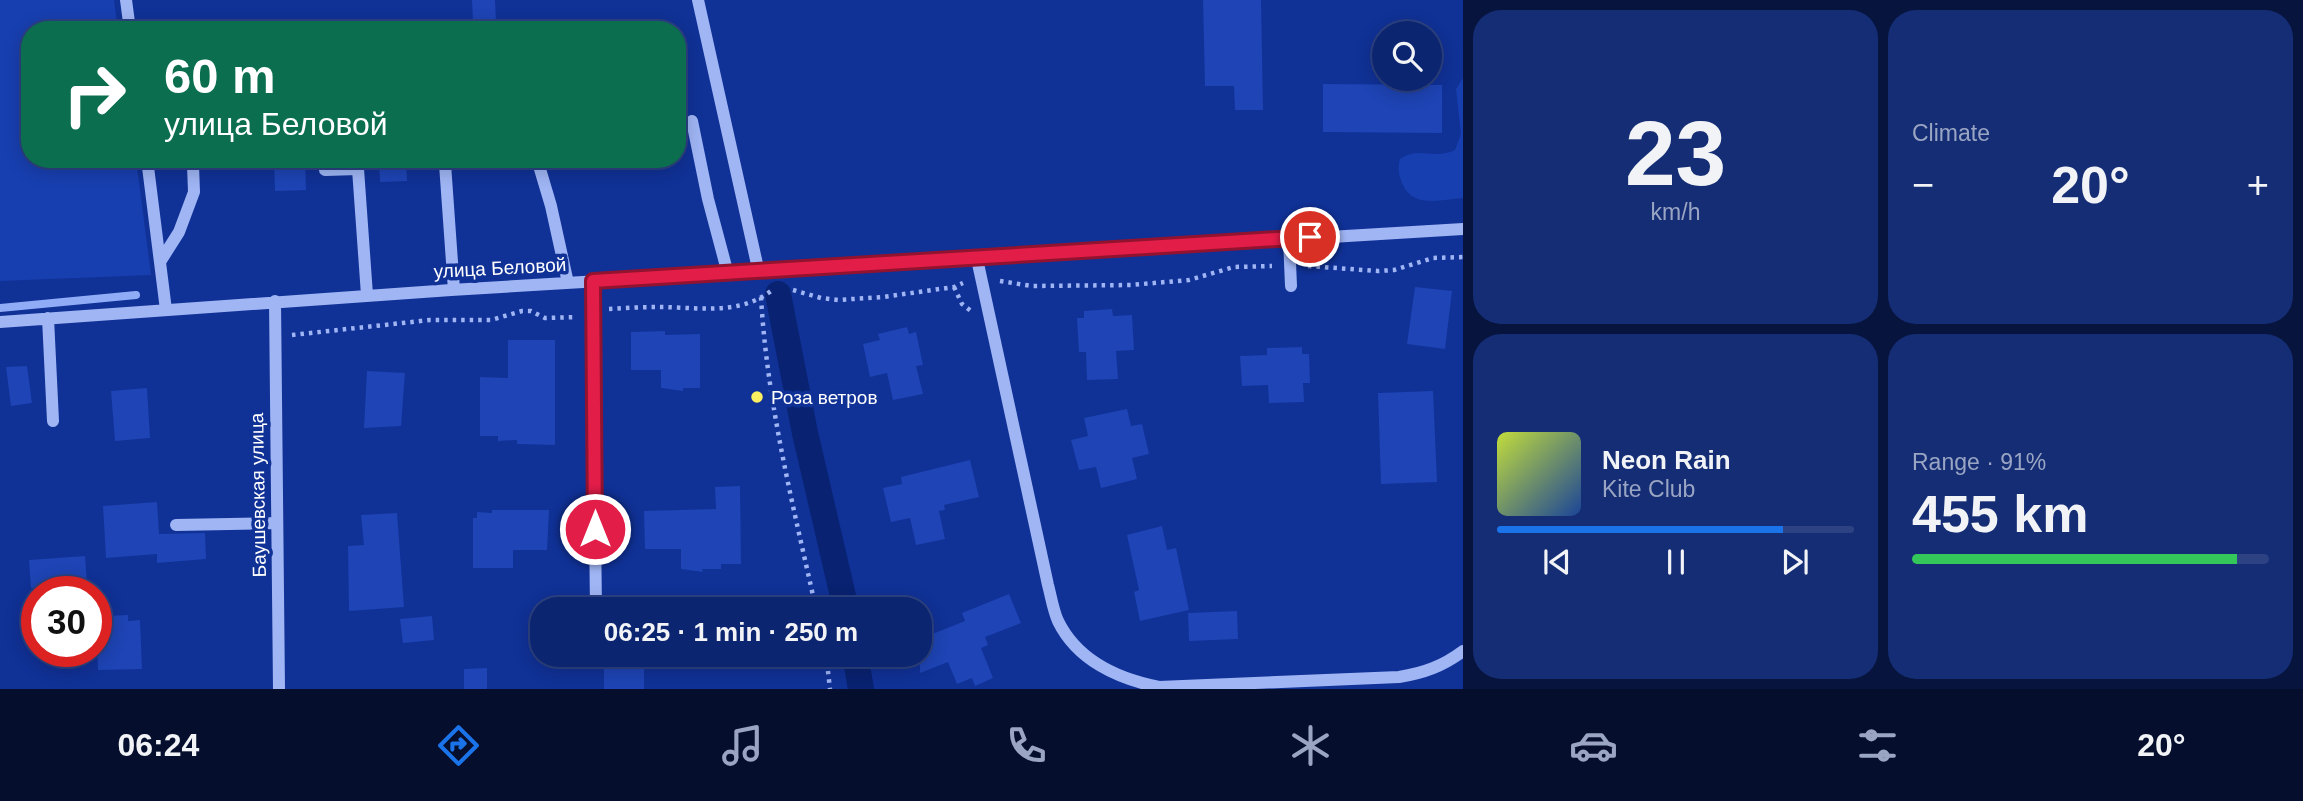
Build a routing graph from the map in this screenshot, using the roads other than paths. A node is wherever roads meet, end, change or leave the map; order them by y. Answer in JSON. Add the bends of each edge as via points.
{"nodes":[{"id":1,"x":126,"y":0,"type":"edge"},
{"id":2,"x":698,"y":0,"type":"edge"},
{"id":3,"x":129,"y":21,"type":"edge"},
{"id":4,"x":692,"y":121,"type":"dead end"},
{"id":5,"x":148,"y":168,"type":"edge"},
{"id":6,"x":193,"y":168,"type":"edge"},
{"id":7,"x":445,"y":168,"type":"edge"},
{"id":8,"x":540,"y":168,"type":"edge"},
{"id":9,"x":325,"y":170,"type":"dead end"},
{"id":10,"x":1463,"y":229,"type":"edge"},
{"id":11,"x":1289,"y":238,"type":"junction"},
{"id":12,"x":977,"y":259,"type":"junction"},
{"id":13,"x":160,"y":262,"type":"junction"},
{"id":14,"x":759,"y":272,"type":"junction"},
{"id":15,"x":728,"y":274,"type":"junction"},
{"id":16,"x":593,"y":281,"type":"junction"},
{"id":17,"x":568,"y":283,"type":"junction"},
{"id":18,"x":1291,"y":286,"type":"dead end"},
{"id":19,"x":454,"y":289,"type":"junction"},
{"id":20,"x":367,"y":295,"type":"junction"},
{"id":21,"x":275,"y":301,"type":"junction"},
{"id":22,"x":166,"y":310,"type":"junction"},
{"id":23,"x":48,"y":318,"type":"junction"},
{"id":24,"x":0,"y":322,"type":"edge"},
{"id":25,"x":53,"y":421,"type":"dead end"},
{"id":26,"x":277,"y":523,"type":"junction"},
{"id":27,"x":176,"y":525,"type":"dead end"},
{"id":28,"x":596,"y":597,"type":"edge"},
{"id":29,"x":1463,"y":651,"type":"edge"},
{"id":30,"x":1283,"y":686,"type":"edge"},
{"id":31,"x":279,"y":689,"type":"edge"}],
"edges":[{"from":1,"to":3,"type":"street"},
{"from":2,"to":14,"type":"street"},
{"from":4,"to":15,"type":"street"},
{"from":5,"to":13,"type":"street"},
{"from":6,"to":13,"type":"street","via":[[194,192],[179,232]]},
{"from":7,"to":19,"type":"street"},
{"from":8,"to":17,"type":"street"},
{"from":9,"to":20,"type":"street","via":[[358,169]]},
{"from":10,"to":11,"type":"street","name":"улица Беловой"},
{"from":11,"to":12,"type":"street","name":"улица Беловой"},
{"from":11,"to":18,"type":"street"},
{"from":12,"to":14,"type":"street","name":"улица Беловой"},
{"from":12,"to":30,"type":"street","via":[[1048,585],[1058,621],[1078,650],[1132,681],[1159,687]]},
{"from":13,"to":22,"type":"street"},
{"from":14,"to":15,"type":"street","name":"улица Беловой"},
{"from":15,"to":16,"type":"street","name":"улица Беловой"},
{"from":16,"to":17,"type":"street","name":"улица Беловой"},
{"from":16,"to":28,"type":"street"},
{"from":17,"to":19,"type":"street","name":"улица Беловой"},
{"from":19,"to":20,"type":"street","name":"улица Беловой"},
{"from":20,"to":21,"type":"street","name":"улица Беловой"},
{"from":21,"to":22,"type":"street","name":"улица Беловой"},
{"from":21,"to":26,"type":"street","name":"Баушевская улица"},
{"from":22,"to":23,"type":"street","name":"улица Беловой"},
{"from":23,"to":24,"type":"street","name":"улица Беловой"},
{"from":23,"to":25,"type":"street"},
{"from":26,"to":27,"type":"street"},
{"from":26,"to":31,"type":"street","name":"Баушевская улица"},
{"from":29,"to":30,"type":"street","via":[[1423,673]]}]}
